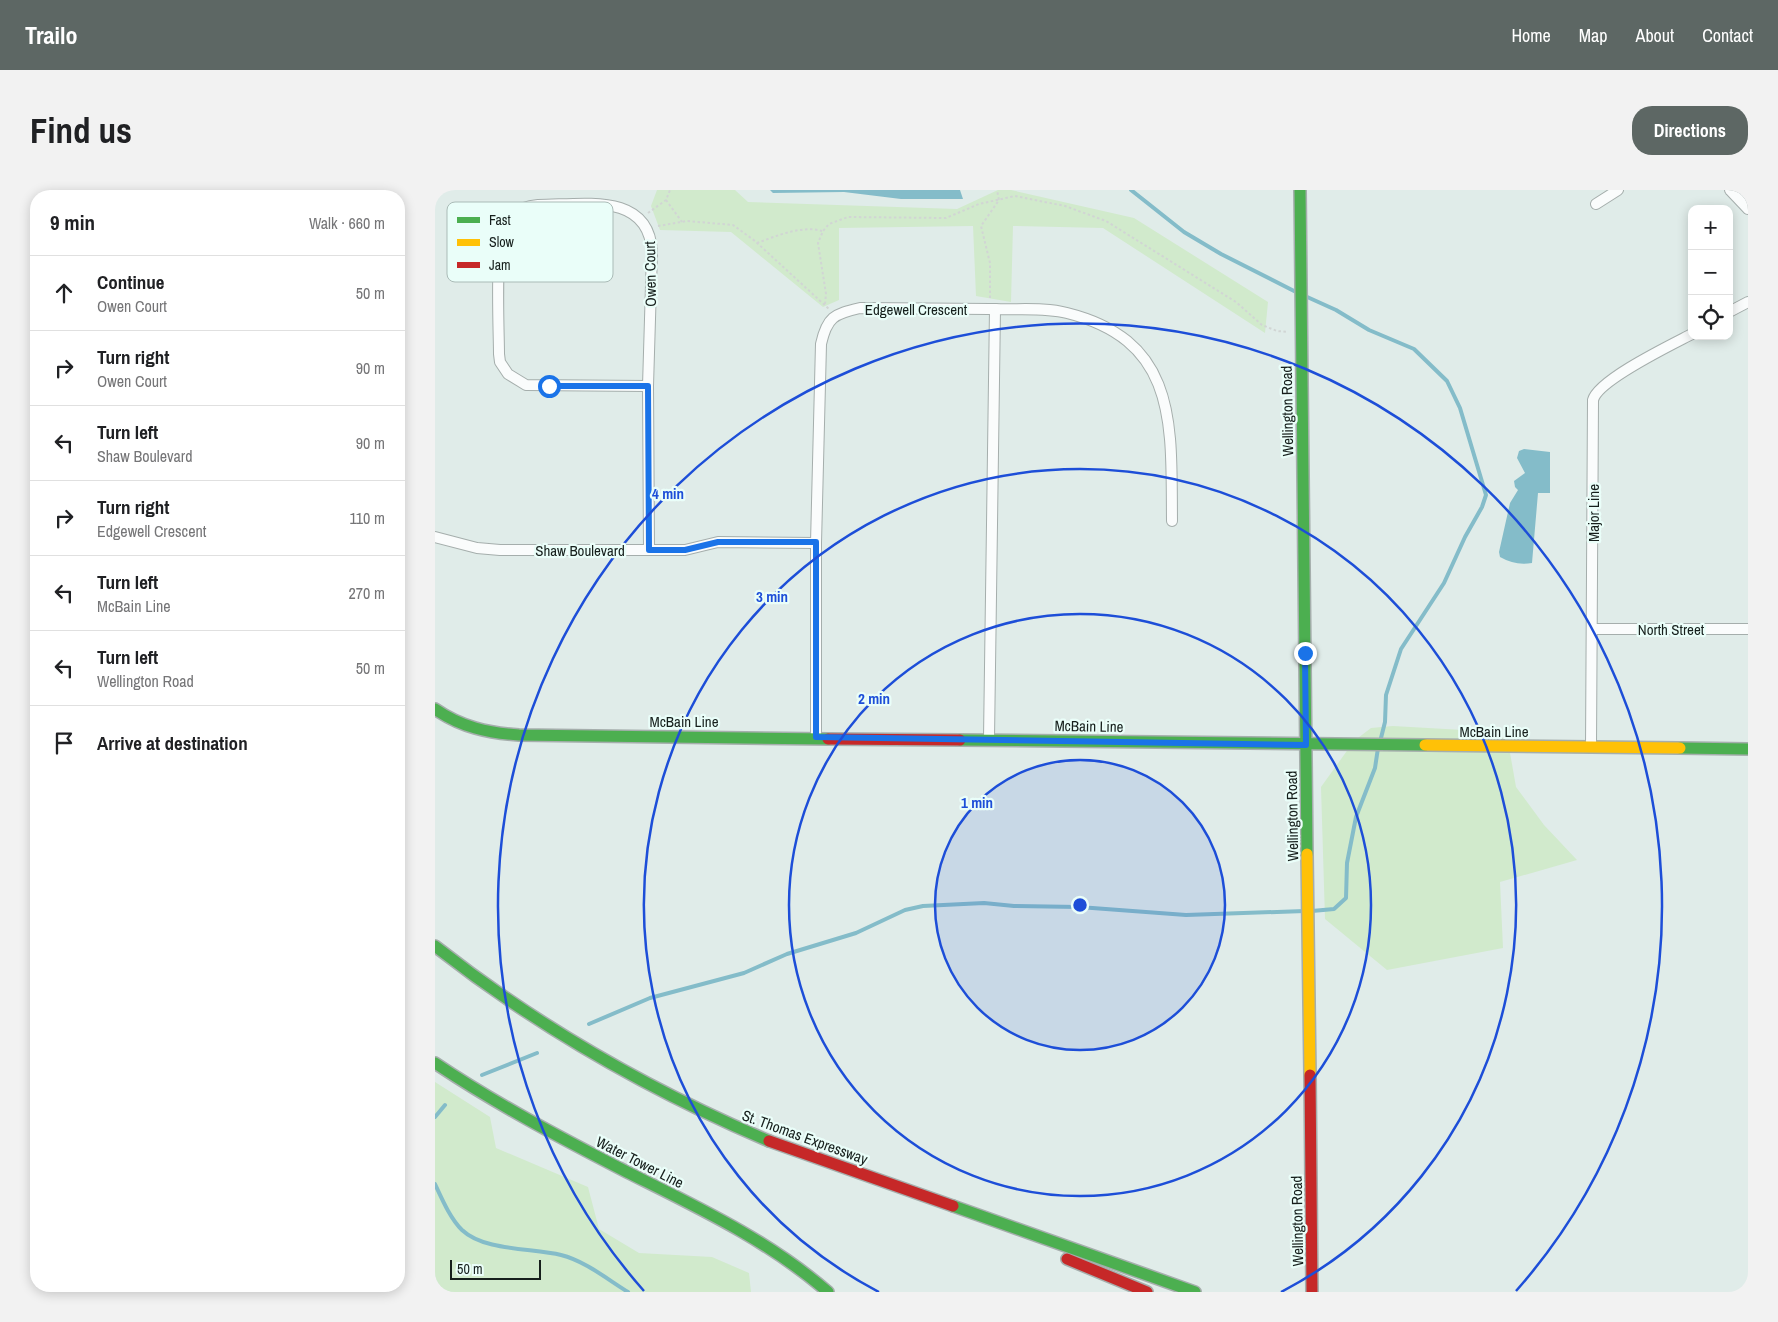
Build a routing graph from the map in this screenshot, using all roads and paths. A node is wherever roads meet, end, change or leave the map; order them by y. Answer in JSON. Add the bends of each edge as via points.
{"nodes":[{"id":1,"x":670,"y":190,"type":"edge"},
{"id":2,"x":997,"y":190,"type":"edge"},
{"id":3,"x":1300,"y":190,"type":"edge"},
{"id":4,"x":1618,"y":190,"type":"edge"},
{"id":5,"x":1730,"y":190,"type":"edge"},
{"id":6,"x":665,"y":200,"type":"junction"},
{"id":7,"x":999,"y":200,"type":"junction"},
{"id":8,"x":1597,"y":204,"type":"dead end"},
{"id":9,"x":613,"y":207,"type":"edge"},
{"id":10,"x":1748,"y":209,"type":"edge"},
{"id":11,"x":682,"y":222,"type":"junction"},
{"id":12,"x":644,"y":223,"type":"junction"},
{"id":13,"x":823,"y":231,"type":"junction"},
{"id":14,"x":757,"y":244,"type":"junction"},
{"id":15,"x":500,"y":282,"type":"edge"},
{"id":16,"x":1748,"y":302,"type":"edge"},
{"id":17,"x":825,"y":304,"type":"junction"},
{"id":18,"x":992,"y":309,"type":"junction"},
{"id":19,"x":1733,"y":310,"type":"edge"},
{"id":20,"x":835,"y":316,"type":"junction"},
{"id":21,"x":1301,"y":333,"type":"junction"},
{"id":22,"x":1688,"y":336,"type":"edge"},
{"id":23,"x":648,"y":386,"type":"junction"},
{"id":24,"x":1172,"y":521,"type":"dead end"},
{"id":25,"x":435,"y":537,"type":"edge"},
{"id":26,"x":816,"y":542,"type":"junction"},
{"id":27,"x":649,"y":550,"type":"junction"},
{"id":28,"x":1593,"y":629,"type":"junction"},
{"id":29,"x":1748,"y":629,"type":"edge"},
{"id":30,"x":435,"y":708,"type":"edge"},
{"id":31,"x":816,"y":737,"type":"junction"},
{"id":32,"x":989,"y":739,"type":"junction"},
{"id":33,"x":1306,"y":745,"type":"junction"},
{"id":34,"x":1591,"y":747,"type":"junction"},
{"id":35,"x":1748,"y":749,"type":"edge"},
{"id":36,"x":435,"y":946,"type":"edge"},
{"id":37,"x":435,"y":1063,"type":"edge"},
{"id":38,"x":846,"y":1168,"type":"junction"},
{"id":39,"x":828,"y":1292,"type":"edge"},
{"id":40,"x":1147,"y":1292,"type":"edge"},
{"id":41,"x":1195,"y":1292,"type":"edge"},
{"id":42,"x":1312,"y":1292,"type":"edge"}],
"edges":[{"from":1,"to":6,"type":"path"},
{"from":2,"to":7,"type":"path"},
{"from":3,"to":21,"type":"main road","name":"Wellington Road"},
{"from":4,"to":8,"type":"street"},
{"from":5,"to":10,"type":"street"},
{"from":6,"to":11,"type":"path"},
{"from":6,"to":12,"type":"path"},
{"from":7,"to":13,"type":"path","via":[[979,204],[947,218],[848,217],[829,224]]},
{"from":7,"to":18,"type":"path","via":[[981,226],[990,263]]},
{"from":7,"to":21,"type":"path","via":[[1023,197],[1065,206],[1106,221],[1236,302],[1262,325],[1277,331]]},
{"from":9,"to":12,"type":"street","name":"Owen Court","via":[[622,207]]},
{"from":11,"to":12,"type":"path"},
{"from":11,"to":14,"type":"path","via":[[733,225]]},
{"from":12,"to":23,"type":"street","name":"Owen Court","via":[[652,252]]},
{"from":13,"to":14,"type":"path","via":[[814,228],[779,235]]},
{"from":13,"to":17,"type":"path","via":[[818,243]]},
{"from":14,"to":17,"type":"path"},
{"from":15,"to":23,"type":"street","name":"Owen Court","via":[[499,354],[507,374],[526,385]]},
{"from":16,"to":19,"type":"street"},
{"from":17,"to":20,"type":"path"},
{"from":18,"to":20,"type":"street","name":"Edgewell Crescent","via":[[860,308]]},
{"from":18,"to":24,"type":"street","name":"Edgewell Crescent","via":[[1065,312],[1108,326],[1140,352],[1157,379],[1167,406],[1171,439]]},
{"from":18,"to":32,"type":"street"},
{"from":20,"to":26,"type":"street","via":[[824,330],[821,344]]},
{"from":21,"to":33,"type":"main road","name":"Wellington Road"},
{"from":22,"to":28,"type":"street","name":"Major Line","via":[[1616,376],[1595,394]]},
{"from":23,"to":27,"type":"street","name":"Owen Court"},
{"from":25,"to":27,"type":"street","name":"Shaw Boulevard","via":[[477,548],[500,550]]},
{"from":26,"to":27,"type":"street","name":"Shaw Boulevard","via":[[718,542],[685,550]]},
{"from":26,"to":31,"type":"street"},
{"from":28,"to":29,"type":"street","name":"North Street"},
{"from":28,"to":34,"type":"street","name":"Major Line"},
{"from":30,"to":31,"type":"main road","name":"McBain Line","via":[[446,717],[497,734]]},
{"from":31,"to":32,"type":"main road","name":"McBain Line"},
{"from":32,"to":33,"type":"main road","name":"McBain Line"},
{"from":33,"to":34,"type":"main road","name":"McBain Line"},
{"from":33,"to":42,"type":"main road","name":"Wellington Road"},
{"from":34,"to":35,"type":"main road","name":"McBain Line"},
{"from":36,"to":38,"type":"main road","name":"St. Thomas Expressway","via":[[516,1007],[639,1080],[727,1124]]},
{"from":37,"to":39,"type":"main road","name":"Water Tower Line","via":[[479,1093],[758,1242],[815,1279]]},
{"from":38,"to":40,"type":"main road"},
{"from":38,"to":41,"type":"main road","name":"St. Thomas Expressway"}]}
